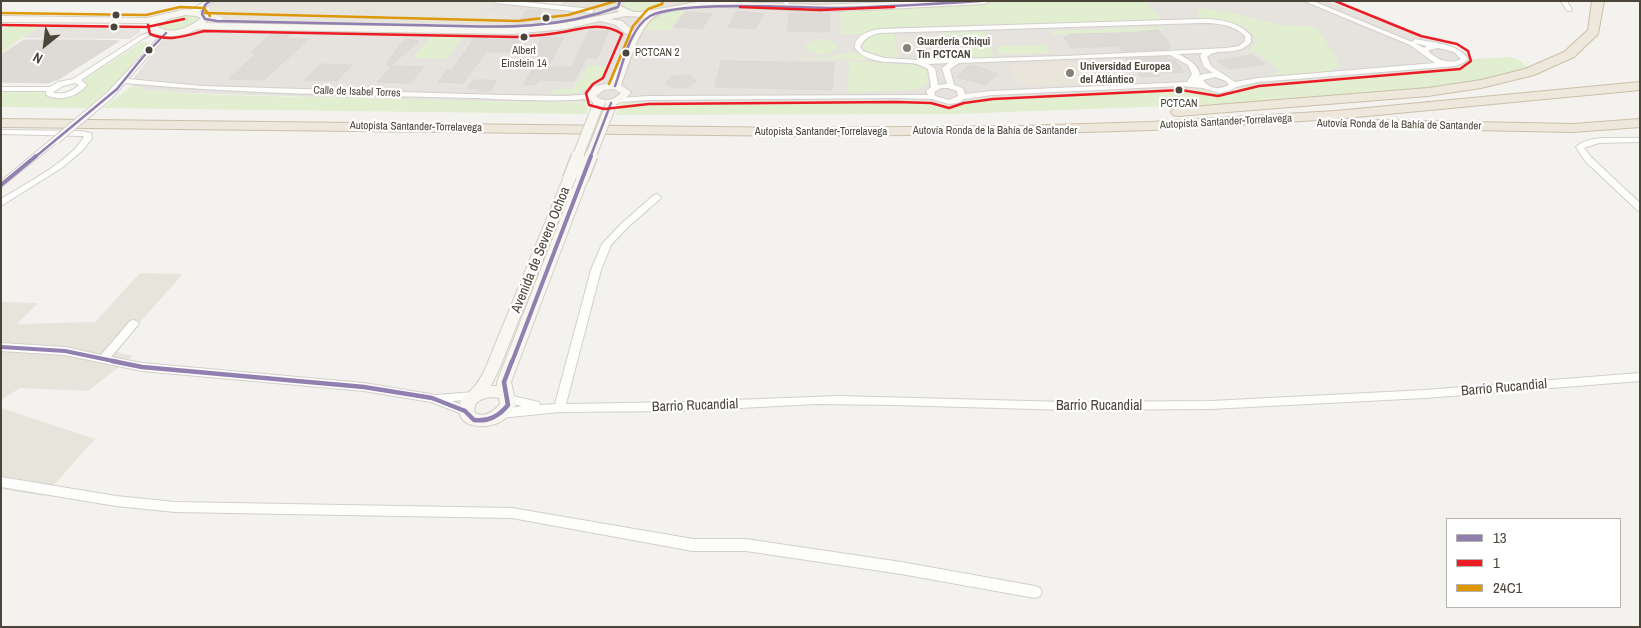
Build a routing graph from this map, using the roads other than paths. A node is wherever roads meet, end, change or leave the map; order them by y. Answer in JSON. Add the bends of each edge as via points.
{"nodes":[{"id":1,"x":496,"y":1,"type":"edge"},
{"id":2,"x":740,"y":1,"type":"edge"},
{"id":3,"x":746,"y":1,"type":"edge"},
{"id":4,"x":894,"y":1,"type":"edge"},
{"id":5,"x":985,"y":1,"type":"edge"},
{"id":6,"x":1307,"y":1,"type":"edge"},
{"id":7,"x":1318,"y":1,"type":"edge"},
{"id":8,"x":1564,"y":1,"type":"edge"},
{"id":9,"x":1598,"y":1,"type":"edge"},
{"id":10,"x":786,"y":2,"type":"edge"},
{"id":11,"x":619,"y":4,"type":"edge"},
{"id":12,"x":669,"y":5,"type":"edge"},
{"id":13,"x":1570,"y":10,"type":"dead end"},
{"id":14,"x":591,"y":11,"type":"dead end"},
{"id":15,"x":204,"y":13,"type":"edge"},
{"id":16,"x":629,"y":14,"type":"junction"},
{"id":17,"x":652,"y":14,"type":"junction"},
{"id":18,"x":1,"y":21,"type":"edge"},
{"id":19,"x":593,"y":21,"type":"junction"},
{"id":20,"x":159,"y":27,"type":"junction"},
{"id":21,"x":629,"y":32,"type":"junction"},
{"id":22,"x":1435,"y":46,"type":"junction"},
{"id":23,"x":1209,"y":51,"type":"junction"},
{"id":24,"x":1426,"y":53,"type":"junction"},
{"id":25,"x":1170,"y":54,"type":"junction"},
{"id":26,"x":958,"y":60,"type":"junction"},
{"id":27,"x":918,"y":62,"type":"junction"},
{"id":28,"x":1454,"y":63,"type":"junction"},
{"id":29,"x":1408,"y":68,"type":"junction"},
{"id":30,"x":1640,"y":75,"type":"edge"},
{"id":31,"x":1198,"y":79,"type":"junction"},
{"id":32,"x":75,"y":81,"type":"junction"},
{"id":33,"x":124,"y":81,"type":"junction"},
{"id":34,"x":1233,"y":81,"type":"junction"},
{"id":35,"x":1190,"y":82,"type":"junction"},
{"id":36,"x":1181,"y":84,"type":"junction"},
{"id":37,"x":611,"y":86,"type":"junction"},
{"id":38,"x":1203,"y":86,"type":"junction"},
{"id":39,"x":1640,"y":86,"type":"edge"},
{"id":40,"x":951,"y":87,"type":"junction"},
{"id":41,"x":935,"y":88,"type":"junction"},
{"id":42,"x":1,"y":89,"type":"edge"},
{"id":43,"x":50,"y":89,"type":"junction"},
{"id":44,"x":961,"y":93,"type":"junction"},
{"id":45,"x":932,"y":97,"type":"junction"},
{"id":46,"x":596,"y":101,"type":"junction"},
{"id":47,"x":614,"y":103,"type":"junction"},
{"id":48,"x":1,"y":112,"type":"edge"},
{"id":49,"x":1178,"y":112,"type":"junction"},
{"id":50,"x":1,"y":123,"type":"edge"},
{"id":51,"x":1640,"y":123,"type":"edge"},
{"id":52,"x":1,"y":132,"type":"edge"},
{"id":53,"x":889,"y":132,"type":"junction"},
{"id":54,"x":1640,"y":140,"type":"edge"},
{"id":55,"x":576,"y":179,"type":"junction"},
{"id":56,"x":1,"y":185,"type":"edge"},
{"id":57,"x":657,"y":198,"type":"dead end"},
{"id":58,"x":1,"y":203,"type":"edge"},
{"id":59,"x":1640,"y":208,"type":"edge"},
{"id":60,"x":134,"y":323,"type":"dead end"},
{"id":61,"x":1,"y":348,"type":"edge"},
{"id":62,"x":104,"y":358,"type":"junction"},
{"id":63,"x":1640,"y":377,"type":"edge"},
{"id":64,"x":475,"y":395,"type":"junction"},
{"id":65,"x":507,"y":397,"type":"junction"},
{"id":66,"x":432,"y":398,"type":"junction"},
{"id":67,"x":558,"y":408,"type":"junction"},
{"id":68,"x":465,"y":411,"type":"junction"},
{"id":69,"x":500,"y":414,"type":"junction"},
{"id":70,"x":1,"y":482,"type":"edge"},
{"id":71,"x":1035,"y":592,"type":"dead end"}],
"edges":[{"from":1,"to":14,"type":"street"},
{"from":2,"to":3,"type":"main road"},
{"from":3,"to":10,"type":"main road"},
{"from":4,"to":10,"type":"main road"},
{"from":5,"to":12,"type":"main road","via":[[820,8]]},
{"from":6,"to":24,"type":"street","via":[[1412,44]]},
{"from":7,"to":22,"type":"street"},
{"from":8,"to":13,"type":"street"},
{"from":9,"to":49,"type":"highway","name":"Autovía Ronda de la Bahía de Santander","via":[[1598,23],[1585,42],[1553,63],[1516,77],[1465,88]]},
{"from":11,"to":15,"type":"main road","via":[[603,14],[583,19],[518,27],[224,21]]},
{"from":11,"to":16,"type":"main road"},
{"from":12,"to":17,"type":"main road"},
{"from":15,"to":19,"type":"main road","via":[[506,31]]},
{"from":15,"to":20,"type":"main road","via":[[188,13]]},
{"from":15,"to":20,"type":"main road","via":[[182,31]]},
{"from":16,"to":17,"type":"main road"},
{"from":16,"to":19,"type":"main road"},
{"from":16,"to":21,"type":"main road","via":[[632,23]]},
{"from":17,"to":37,"type":"main road","via":[[638,30]]},
{"from":18,"to":20,"type":"main road"},
{"from":19,"to":21,"type":"main road","via":[[619,23]]},
{"from":20,"to":32,"type":"street"},
{"from":20,"to":33,"type":"street"},
{"from":21,"to":37,"type":"main road"},
{"from":22,"to":24,"type":"street"},
{"from":22,"to":28,"type":"street","via":[[1455,50],[1465,57],[1462,62]]},
{"from":23,"to":25,"type":"street"},
{"from":23,"to":27,"type":"street","via":[[1241,48],[1248,42],[1248,36],[1238,28],[1200,20],[890,31],[872,33],[858,41],[860,52],[870,56]]},
{"from":23,"to":34,"type":"street","via":[[1203,56],[1204,61],[1213,71]]},
{"from":24,"to":28,"type":"street","via":[[1438,61]]},
{"from":24,"to":29,"type":"street","via":[[1424,62]]},
{"from":25,"to":26,"type":"street"},
{"from":25,"to":35,"type":"street","via":[[1193,66],[1196,74]]},
{"from":26,"to":27,"type":"street"},
{"from":26,"to":40,"type":"street","via":[[946,68]]},
{"from":27,"to":41,"type":"street","via":[[931,68]]},
{"from":28,"to":29,"type":"street"},
{"from":29,"to":34,"type":"street"},
{"from":30,"to":49,"type":"highway","name":"Autopista Santander-Torrelavega","via":[[1369,101]]},
{"from":31,"to":34,"type":"street","via":[[1212,75]]},
{"from":31,"to":35,"type":"street"},
{"from":31,"to":38,"type":"street"},
{"from":32,"to":43,"type":"street"},
{"from":32,"to":43,"type":"street","via":[[81,82],[82,87],[68,94],[52,95]]},
{"from":33,"to":46,"type":"street","name":"Calle de Isabel Torres","via":[[208,88]]},
{"from":33,"to":56,"type":"street","bridge":true},
{"from":34,"to":38,"type":"street","via":[[1231,88],[1223,90]]},
{"from":35,"to":36,"type":"street"},
{"from":36,"to":38,"type":"street"},
{"from":36,"to":44,"type":"street"},
{"from":37,"to":46,"type":"main road","via":[[594,91]]},
{"from":37,"to":47,"type":"main road","via":[[626,92]]},
{"from":39,"to":53,"type":"highway","name":"Autopista Santander-Torrelavega","via":[[1281,119]]},
{"from":40,"to":41,"type":"street"},
{"from":40,"to":44,"type":"street"},
{"from":41,"to":45,"type":"street","via":[[930,91]]},
{"from":42,"to":43,"type":"street"},
{"from":44,"to":45,"type":"street","via":[[955,102]]},
{"from":45,"to":47,"type":"street","via":[[649,98]]},
{"from":46,"to":47,"type":"main road"},
{"from":46,"to":55,"type":"main road","name":"Avenida de Severo Ochoa","bridge":true},
{"from":47,"to":55,"type":"main road","name":"Avenida de Severo Ochoa","bridge":true},
{"from":48,"to":49,"type":"highway","name":"Autopista Santander-Torrelavega","via":[[820,120]]},
{"from":50,"to":53,"type":"highway","name":"Autopista Santander-Torrelavega"},
{"from":51,"to":53,"type":"highway","name":"Autovía Ronda de la Bahía de Santander","via":[[1573,128],[1345,124],[1146,130]]},
{"from":52,"to":58,"type":"street","via":[[88,135],[56,166]]},
{"from":54,"to":59,"type":"street","via":[[1594,141],[1580,147],[1588,159]]},
{"from":55,"to":64,"type":"main road","name":"Avenida de Severo Ochoa","via":[[493,367]]},
{"from":55,"to":65,"type":"main road","name":"Avenida de Severo Ochoa","via":[[504,382]]},
{"from":57,"to":67,"type":"street","via":[[607,244],[596,270]]},
{"from":60,"to":62,"type":"street"},
{"from":61,"to":62,"type":"street"},
{"from":62,"to":66,"type":"street","via":[[142,367],[364,387]]},
{"from":63,"to":67,"type":"street","name":"Barrio Rucandial","via":[[1231,405],[1073,406],[838,400]]},
{"from":64,"to":65,"type":"main road","via":[[492,390]]},
{"from":64,"to":66,"type":"street"},
{"from":64,"to":68,"type":"main road"},
{"from":65,"to":67,"type":"street","name":"Barrio Rucandial","via":[[522,404]]},
{"from":65,"to":69,"type":"main road","via":[[508,405]]},
{"from":66,"to":68,"type":"street"},
{"from":67,"to":69,"type":"street","name":"Barrio Rucandial"},
{"from":68,"to":69,"type":"main road","via":[[468,416],[481,421]]},
{"from":70,"to":71,"type":"street","via":[[175,507],[512,513],[693,544],[746,545],[901,568]]}]}
